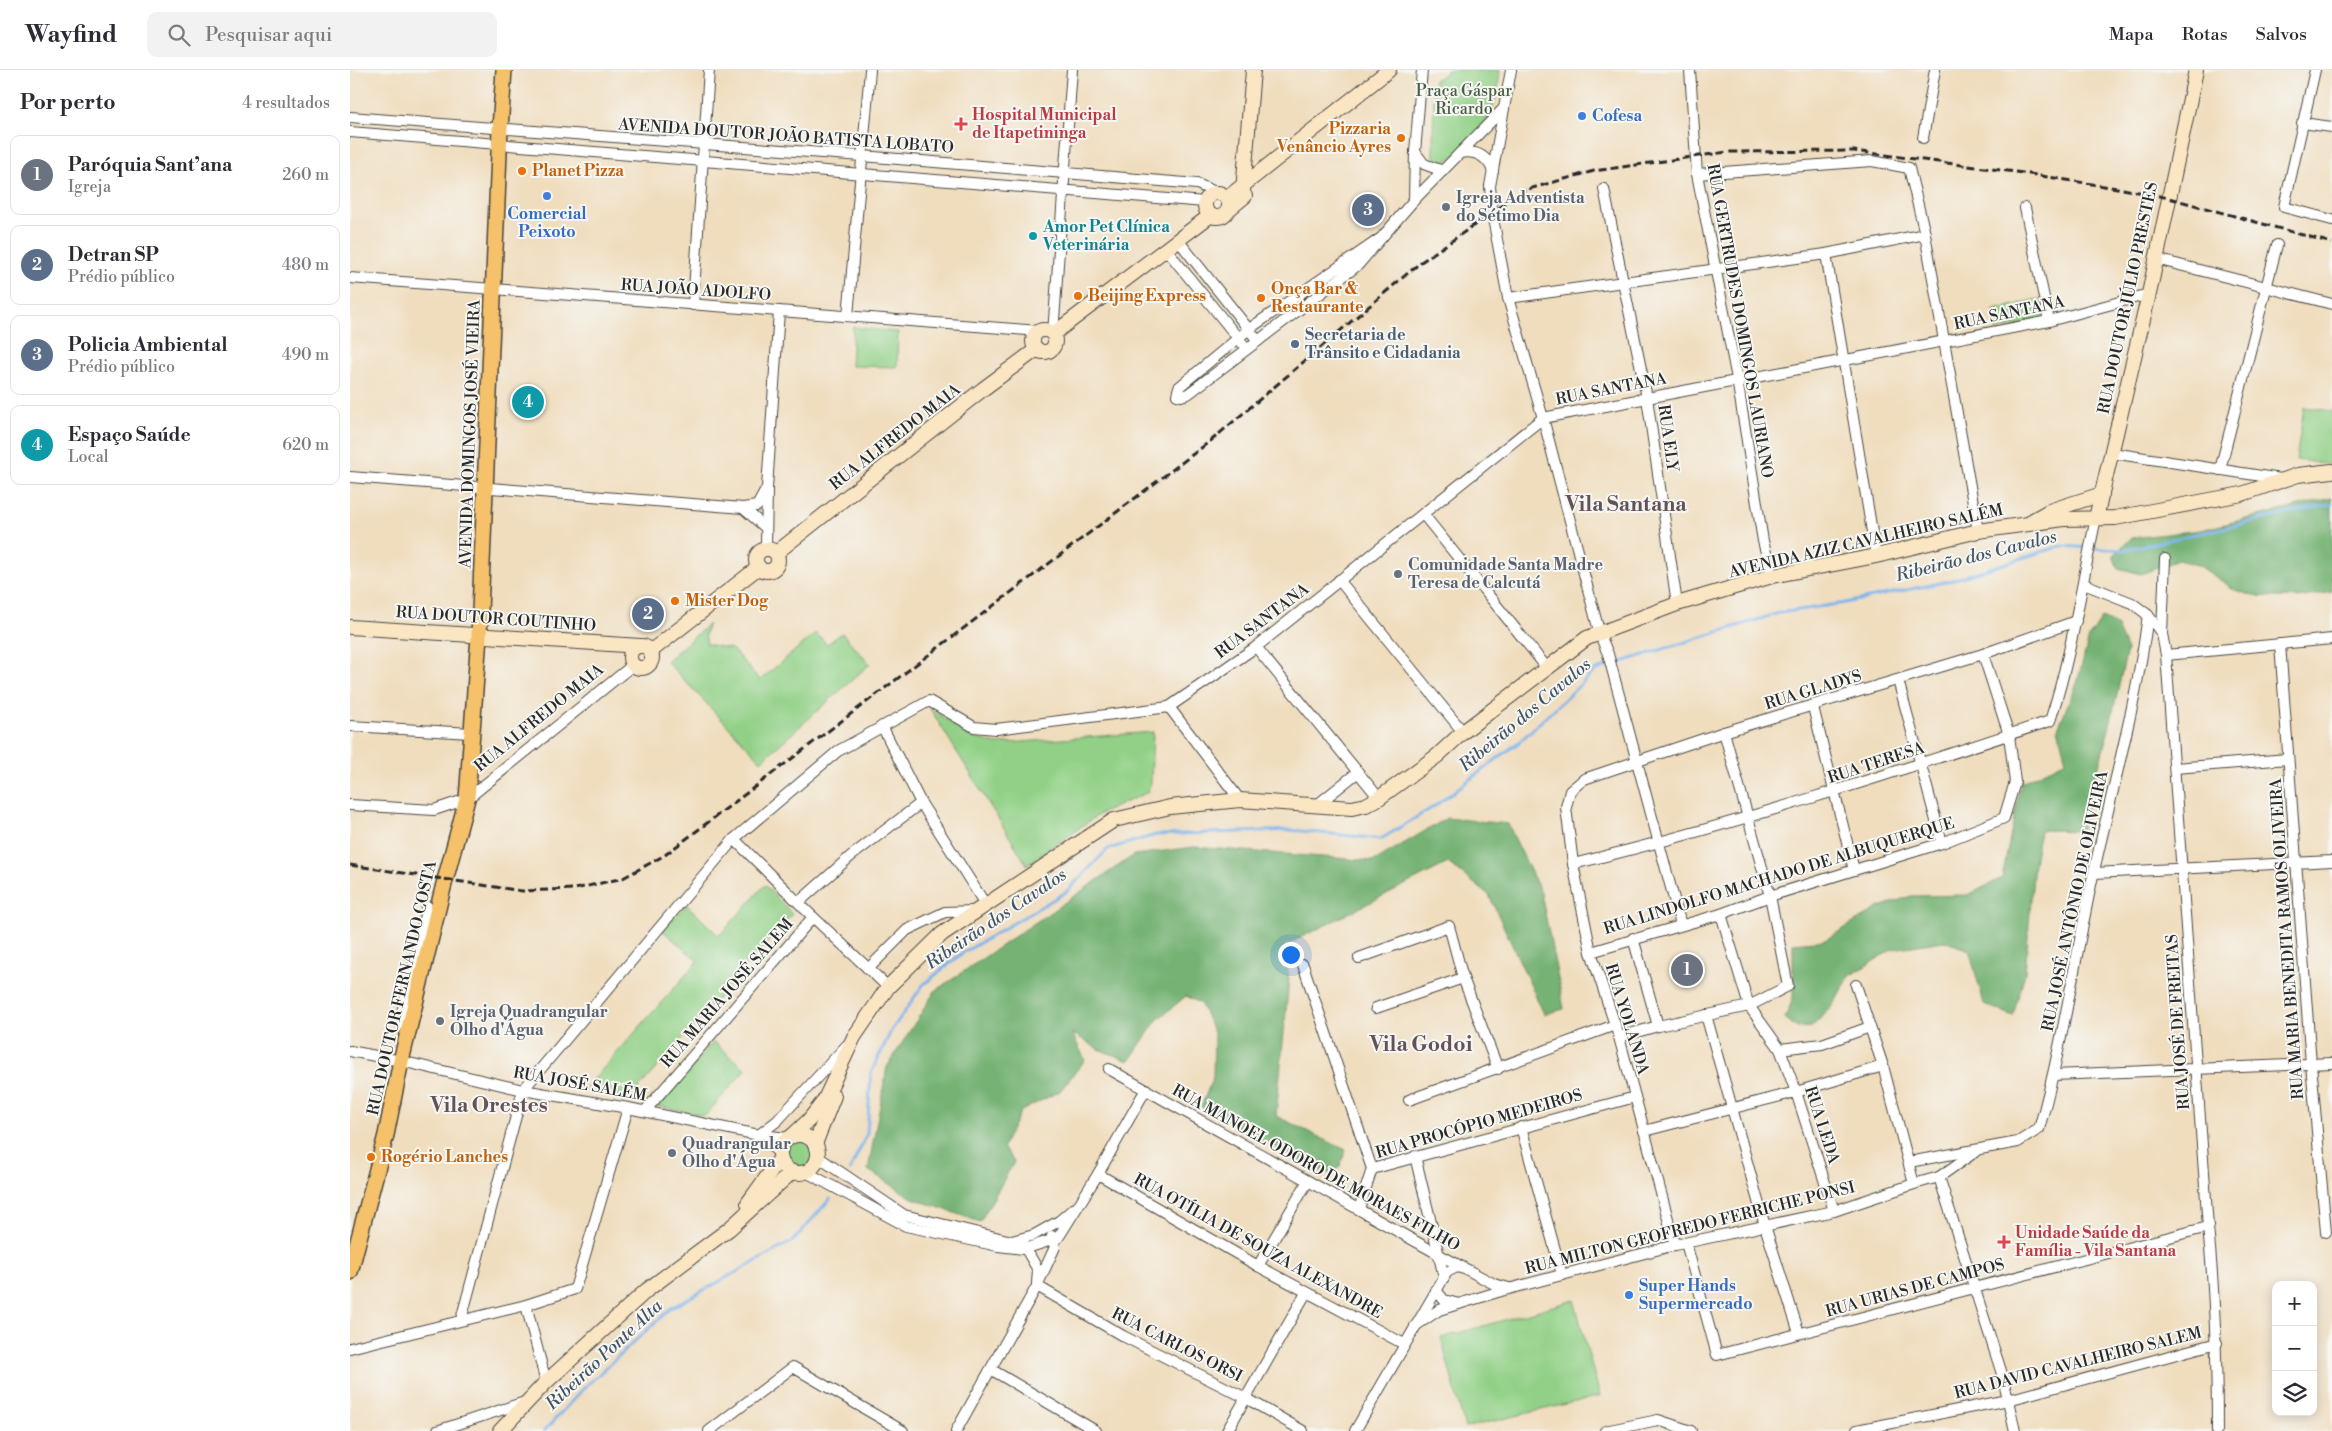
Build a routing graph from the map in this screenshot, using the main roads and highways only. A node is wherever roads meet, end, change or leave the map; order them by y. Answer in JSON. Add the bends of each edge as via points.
{"nodes":[{"id":1,"x":504,"y":70,"type":"edge"},
{"id":2,"x":1253,"y":70,"type":"edge"},
{"id":3,"x":1389,"y":70,"type":"edge"},
{"id":4,"x":2196,"y":70,"type":"edge"},
{"id":5,"x":1243,"y":193,"type":"junction"},
{"id":6,"x":1224,"y":200,"type":"junction"},
{"id":7,"x":1208,"y":208,"type":"junction"},
{"id":8,"x":1049,"y":333,"type":"junction"},
{"id":9,"x":1037,"y":349,"type":"junction"},
{"id":10,"x":2332,"y":471,"type":"edge"},
{"id":11,"x":2102,"y":494,"type":"junction"},
{"id":12,"x":2096,"y":518,"type":"junction"},
{"id":13,"x":2026,"y":524,"type":"junction"},
{"id":14,"x":350,"y":627,"type":"edge"},
{"id":15,"x":479,"y":636,"type":"junction"},
{"id":16,"x":645,"y":649,"type":"junction"},
{"id":17,"x":633,"y":665,"type":"road end"},
{"id":18,"x":467,"y":799,"type":"joint"},
{"id":19,"x":857,"y":1034,"type":"junction"},
{"id":20,"x":790,"y":1136,"type":"junction"},
{"id":21,"x":817,"y":1150,"type":"junction"},
{"id":22,"x":780,"y":1156,"type":"junction"},
{"id":23,"x":799,"y":1172,"type":"junction"},
{"id":24,"x":729,"y":1229,"type":"junction"},
{"id":25,"x":350,"y":1272,"type":"edge"},
{"id":26,"x":500,"y":1431,"type":"edge"}],
"edges":[{"from":1,"to":15,"type":"main road","name":"AVENIDA DOMINGOS JOSÉ VIEIRA"},
{"from":2,"to":5,"type":"main road"},
{"from":3,"to":5,"type":"main road","via":[[1291,149]]},
{"from":4,"to":11,"type":"main road","name":"RUA DOUTOR JÚLIO PRESTES","via":[[2149,294]]},
{"from":5,"to":6,"type":"main road"},
{"from":6,"to":7,"type":"main road","via":[[1210,195]]},
{"from":6,"to":7,"type":"main road","via":[[1218,217]]},
{"from":7,"to":8,"type":"main road","via":[[1178,240]]},
{"from":8,"to":9,"type":"main road","via":[[1036,334],[1033,341]]},
{"from":8,"to":9,"type":"main road","via":[[1055,344],[1052,350]]},
{"from":9,"to":16,"type":"main road","name":"RUA ALFREDO MAIA","via":[[771,551],[778,562],[775,568],[765,571],[759,567]]},
{"from":10,"to":12,"type":"main road","name":"AVENIDA AZIZ CAVALHEIRO SALÉM","via":[[2298,475],[2242,494],[2114,518]]},
{"from":11,"to":12,"type":"main road","name":"RUA DOUTOR JÚLIO PRESTES"},
{"from":11,"to":13,"type":"main road","via":[[2049,511]]},
{"from":12,"to":13,"type":"main road","name":"AVENIDA AZIZ CAVALHEIRO SALÉM"},
{"from":13,"to":19,"type":"main road","name":"AVENIDA AZIZ CAVALHEIRO SALÉM","via":[[1978,531],[1876,556],[1772,576],[1677,604],[1587,638],[1463,732],[1438,756],[1366,804],[1352,808],[1240,800],[1170,807],[1114,820],[942,934],[888,987]]},
{"from":14,"to":15,"type":"main road","name":"RUA DOUTOR COUTINHO"},
{"from":15,"to":16,"type":"main road","name":"RUA DOUTOR COUTINHO"},
{"from":15,"to":18,"type":"main road","name":"AVENIDA DOMINGOS JOSÉ VIEIRA"},
{"from":16,"to":17,"type":"main road","via":[[652,660],[649,666],[639,668]]},
{"from":18,"to":25,"type":"main road","name":"RUA DOUTOR FERNANDO COSTA","via":[[442,888],[386,1136]]},
{"from":19,"to":20,"type":"main road","name":"AVENIDA AZIZ CAVALHEIRO SALÉM","via":[[824,1101]]},
{"from":19,"to":21,"type":"main road","name":"AVENIDA AZIZ CAVALHEIRO SALÉM"},
{"from":20,"to":21,"type":"main road","via":[[805,1135]]},
{"from":20,"to":22,"type":"main road","via":[[783,1142]]},
{"from":21,"to":23,"type":"main road","via":[[812,1168]]},
{"from":22,"to":23,"type":"main road","via":[[787,1169]]},
{"from":22,"to":24,"type":"main road"},
{"from":23,"to":24,"type":"main road"},
{"from":24,"to":26,"type":"main road","via":[[647,1290],[546,1382]]}]}
